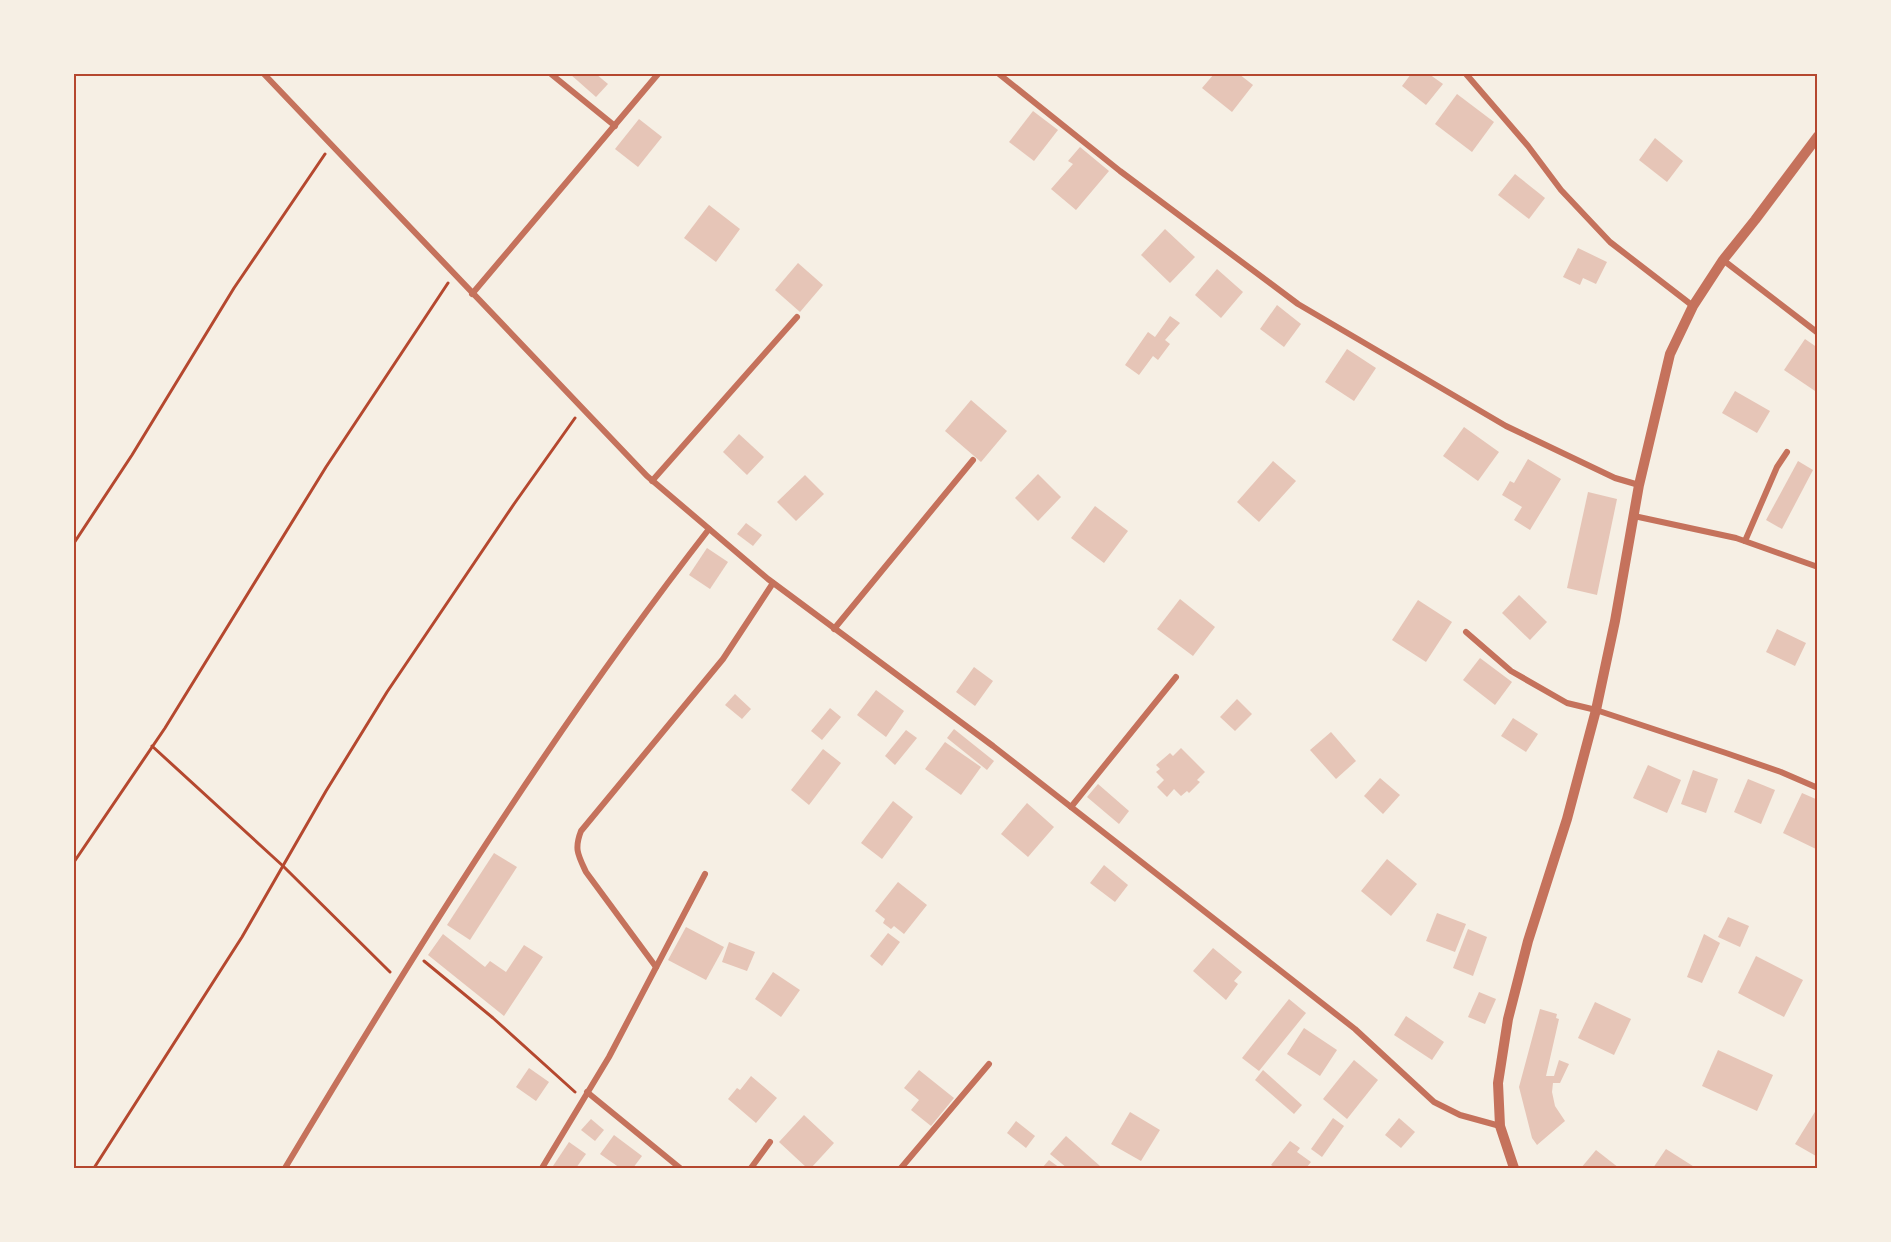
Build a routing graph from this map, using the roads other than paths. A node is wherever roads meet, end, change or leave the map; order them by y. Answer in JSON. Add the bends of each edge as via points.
{"nodes":[{"id":1,"x":264,"y":74,"type":"edge"},
{"id":2,"x":551,"y":74,"type":"edge"},
{"id":3,"x":658,"y":74,"type":"edge"},
{"id":4,"x":999,"y":74,"type":"edge"},
{"id":5,"x":1466,"y":74,"type":"edge"},
{"id":6,"x":615,"y":126,"type":"junction"},
{"id":7,"x":1818,"y":136,"type":"edge"},
{"id":8,"x":1723,"y":261,"type":"junction"},
{"id":9,"x":472,"y":294,"type":"junction"},
{"id":10,"x":1693,"y":306,"type":"junction"},
{"id":11,"x":797,"y":317,"type":"dead end"},
{"id":12,"x":1818,"y":333,"type":"edge"},
{"id":13,"x":1786,"y":452,"type":"dead end"},
{"id":14,"x":973,"y":460,"type":"dead end"},
{"id":15,"x":652,"y":481,"type":"junction"},
{"id":16,"x":1640,"y":485,"type":"junction"},
{"id":17,"x":1634,"y":516,"type":"junction"},
{"id":18,"x":709,"y":529,"type":"junction"},
{"id":19,"x":1745,"y":541,"type":"junction"},
{"id":20,"x":1818,"y":567,"type":"edge"},
{"id":21,"x":773,"y":583,"type":"junction"},
{"id":22,"x":834,"y":628,"type":"junction"},
{"id":23,"x":1466,"y":632,"type":"dead end"},
{"id":24,"x":1176,"y":677,"type":"dead end"},
{"id":25,"x":1596,"y":710,"type":"junction"},
{"id":26,"x":1818,"y":788,"type":"edge"},
{"id":27,"x":1071,"y":807,"type":"junction"},
{"id":28,"x":705,"y":874,"type":"dead end"},
{"id":29,"x":656,"y":967,"type":"junction"},
{"id":30,"x":989,"y":1064,"type":"dead end"},
{"id":31,"x":587,"y":1092,"type":"junction"},
{"id":32,"x":1500,"y":1126,"type":"junction"},
{"id":33,"x":770,"y":1142,"type":"dead end"},
{"id":34,"x":285,"y":1168,"type":"edge"},
{"id":35,"x":542,"y":1168,"type":"edge"},
{"id":36,"x":680,"y":1168,"type":"edge"},
{"id":37,"x":751,"y":1168,"type":"edge"},
{"id":38,"x":901,"y":1168,"type":"edge"},
{"id":39,"x":1514,"y":1168,"type":"edge"}],
"edges":[{"from":1,"to":9,"type":"street"},
{"from":2,"to":6,"type":"street"},
{"from":3,"to":6,"type":"street"},
{"from":4,"to":16,"type":"street","via":[[1120,171],[1298,304],[1506,426],[1615,478]]},
{"from":5,"to":10,"type":"street","via":[[1610,242]]},
{"from":6,"to":9,"type":"street"},
{"from":7,"to":8,"type":"street"},
{"from":8,"to":10,"type":"street"},
{"from":8,"to":12,"type":"street"},
{"from":9,"to":15,"type":"street"},
{"from":10,"to":16,"type":"street","via":[[1670,354]]},
{"from":11,"to":15,"type":"street"},
{"from":13,"to":19,"type":"street"},
{"from":14,"to":22,"type":"street"},
{"from":15,"to":18,"type":"street"},
{"from":16,"to":17,"type":"street"},
{"from":17,"to":19,"type":"street"},
{"from":17,"to":25,"type":"street"},
{"from":18,"to":21,"type":"street"},
{"from":18,"to":34,"type":"street","via":[[647,609],[460,883]]},
{"from":19,"to":20,"type":"street"},
{"from":21,"to":22,"type":"street"},
{"from":21,"to":29,"type":"street","via":[[723,660],[581,831],[576,845],[586,873]]},
{"from":22,"to":27,"type":"street"},
{"from":23,"to":25,"type":"street","via":[[1511,671],[1566,704]]},
{"from":24,"to":27,"type":"street"},
{"from":25,"to":26,"type":"street"},
{"from":25,"to":32,"type":"street","via":[[1508,1018],[1498,1083]]},
{"from":27,"to":32,"type":"street","via":[[1355,1029],[1434,1102],[1460,1115]]},
{"from":28,"to":29,"type":"street"},
{"from":29,"to":31,"type":"street"},
{"from":30,"to":38,"type":"street"},
{"from":31,"to":35,"type":"street"},
{"from":31,"to":36,"type":"street"},
{"from":32,"to":39,"type":"street"},
{"from":33,"to":37,"type":"street"}]}
